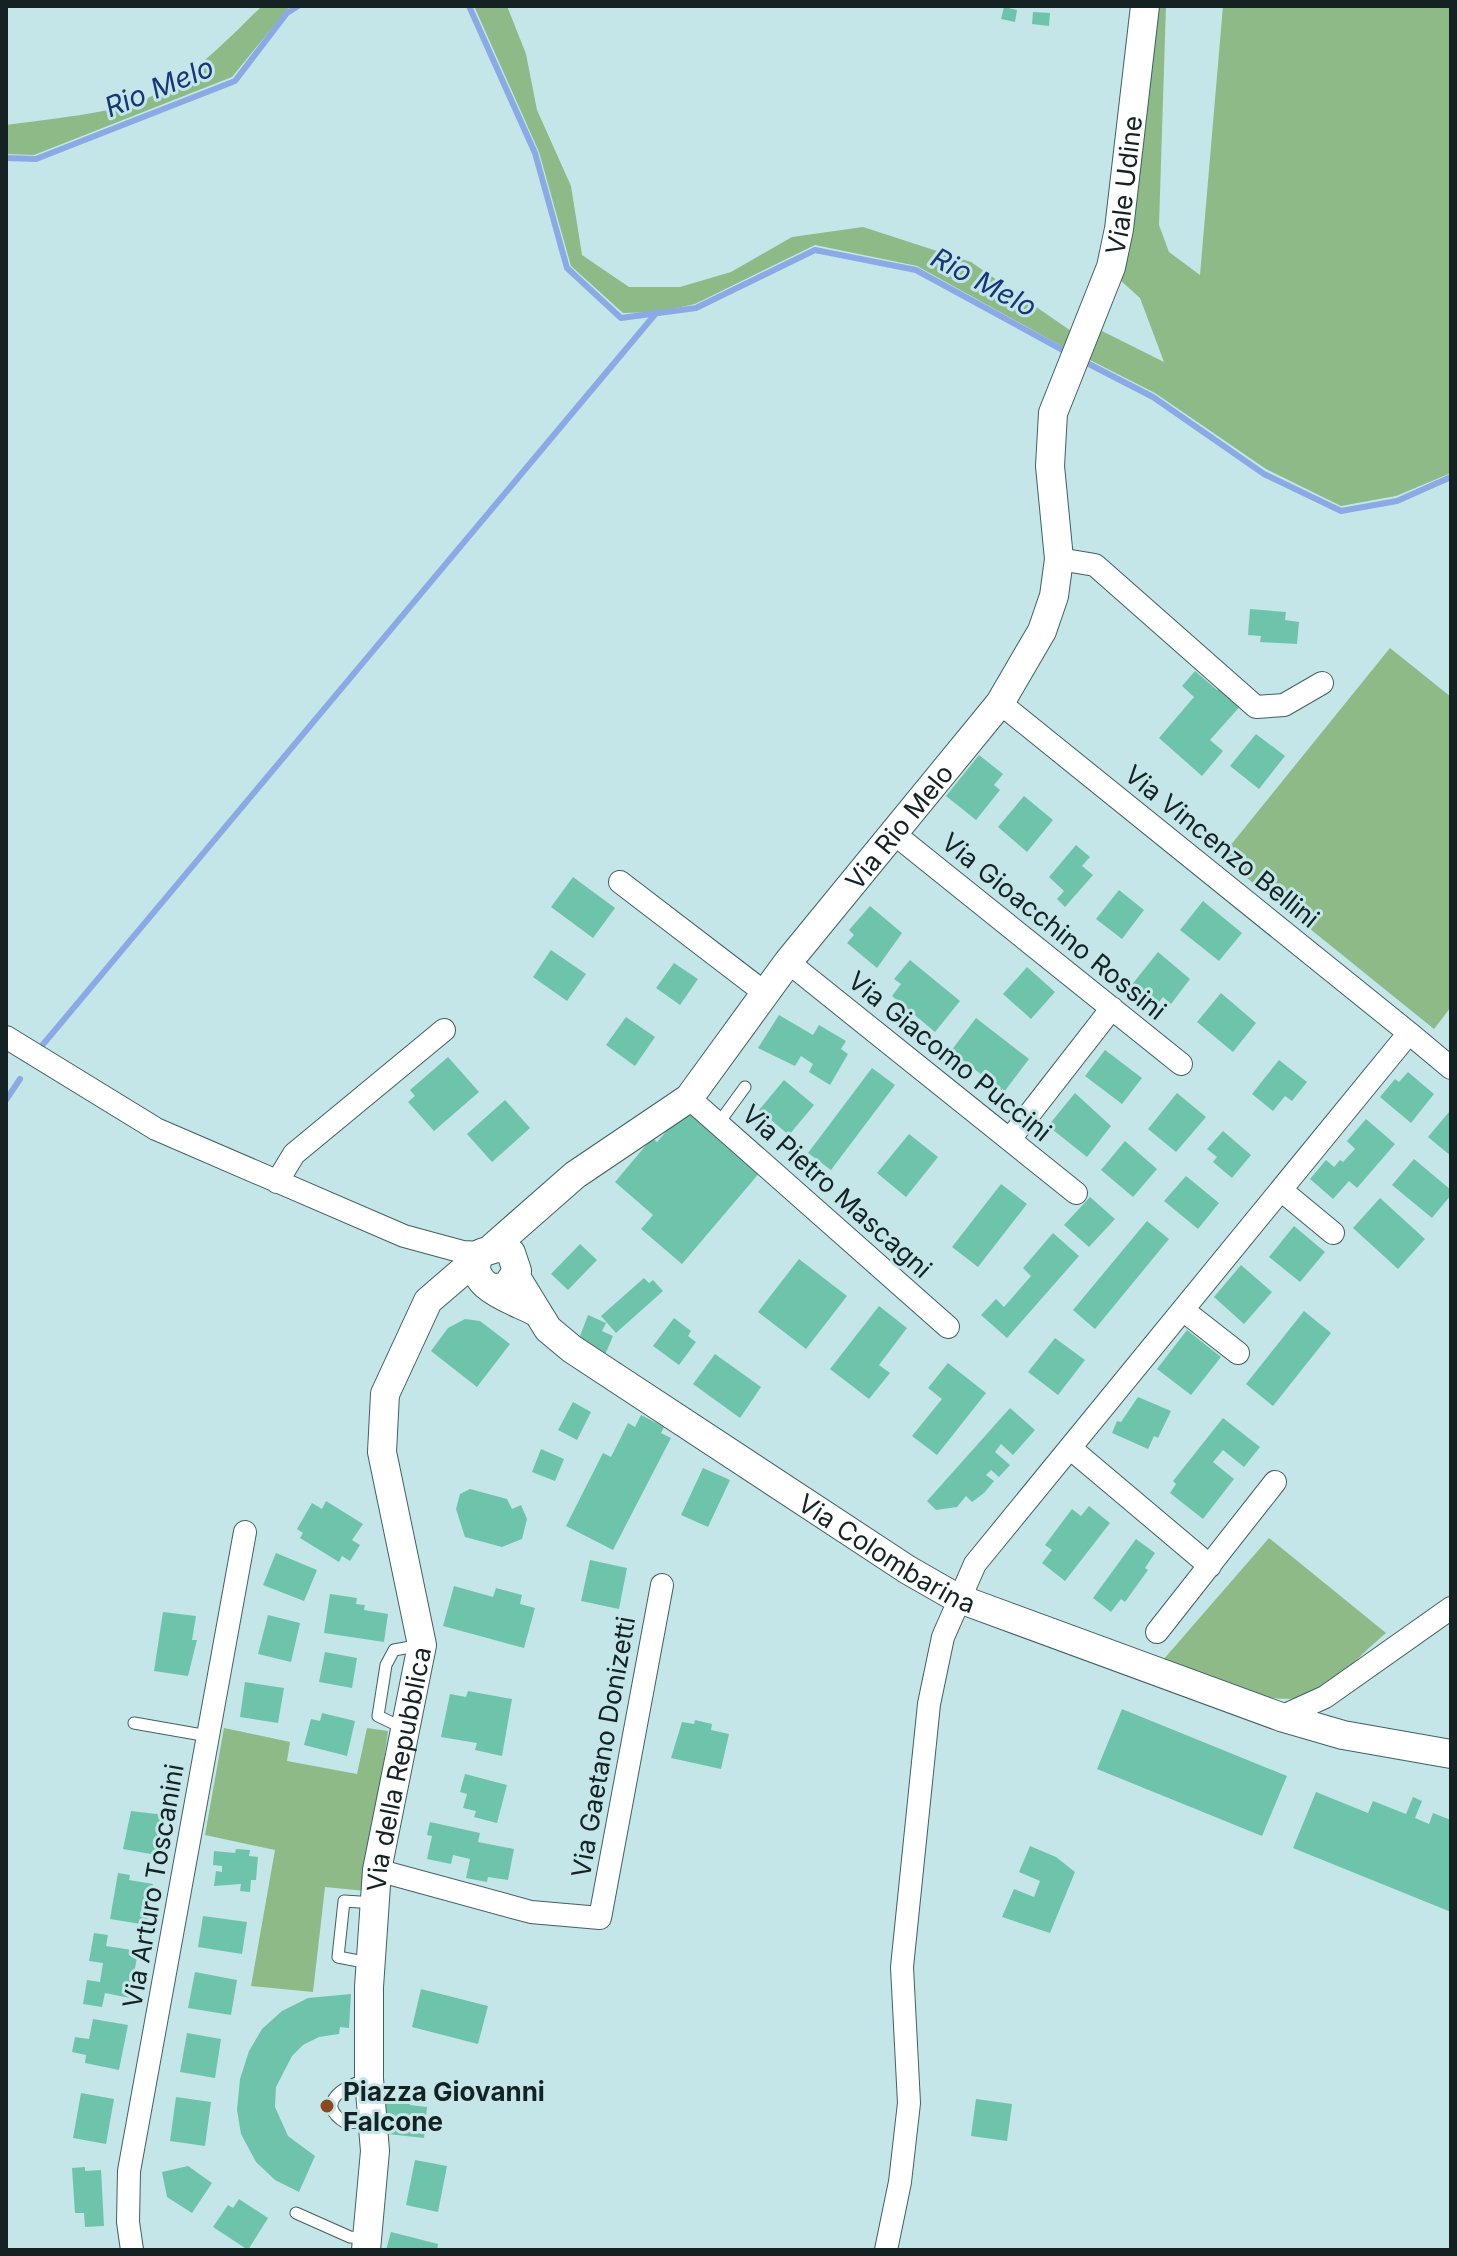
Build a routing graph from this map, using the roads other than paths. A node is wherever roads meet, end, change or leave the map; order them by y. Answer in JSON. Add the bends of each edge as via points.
{"nodes":[{"id":1,"x":1145,"y":6,"type":"edge"},
{"id":2,"x":1070,"y":366,"type":"joint"},
{"id":3,"x":1059,"y":559,"type":"junction"},
{"id":4,"x":1322,"y":683,"type":"dead end"},
{"id":5,"x":1000,"y":703,"type":"junction"},
{"id":6,"x":892,"y":832,"type":"junction"},
{"id":7,"x":620,"y":882,"type":"dead end"},
{"id":8,"x":788,"y":962,"type":"junction"},
{"id":9,"x":765,"y":993,"type":"junction"},
{"id":10,"x":1112,"y":1008,"type":"junction"},
{"id":11,"x":444,"y":1030,"type":"dead end"},
{"id":12,"x":1409,"y":1033,"type":"junction"},
{"id":13,"x":6,"y":1037,"type":"edge"},
{"id":14,"x":1181,"y":1064,"type":"dead end"},
{"id":15,"x":1451,"y":1068,"type":"edge"},
{"id":16,"x":745,"y":1087,"type":"dead end"},
{"id":17,"x":689,"y":1098,"type":"junction"},
{"id":18,"x":718,"y":1124,"type":"junction"},
{"id":19,"x":1010,"y":1139,"type":"junction"},
{"id":20,"x":277,"y":1182,"type":"junction"},
{"id":21,"x":1281,"y":1190,"type":"junction"},
{"id":22,"x":1076,"y":1193,"type":"dead end"},
{"id":23,"x":540,"y":1206,"type":"junction"},
{"id":24,"x":1333,"y":1233,"type":"dead end"},
{"id":25,"x":484,"y":1253,"type":"junction"},
{"id":26,"x":503,"y":1279,"type":"junction"},
{"id":27,"x":428,"y":1301,"type":"junction"},
{"id":28,"x":1183,"y":1310,"type":"junction"},
{"id":29,"x":948,"y":1327,"type":"dead end"},
{"id":30,"x":1238,"y":1353,"type":"dead end"},
{"id":31,"x":1070,"y":1448,"type":"junction"},
{"id":32,"x":1275,"y":1482,"type":"dead end"},
{"id":33,"x":245,"y":1532,"type":"dead end"},
{"id":34,"x":1210,"y":1566,"type":"junction"},
{"id":35,"x":662,"y":1585,"type":"dead end"},
{"id":36,"x":957,"y":1598,"type":"junction"},
{"id":37,"x":1451,"y":1608,"type":"edge"},
{"id":38,"x":1157,"y":1632,"type":"dead end"},
{"id":39,"x":1281,"y":1717,"type":"junction"},
{"id":40,"x":134,"y":1723,"type":"dead end"},
{"id":41,"x":208,"y":1736,"type":"junction"},
{"id":42,"x":1451,"y":1754,"type":"edge"},
{"id":43,"x":377,"y":1870,"type":"junction"},
{"id":44,"x":369,"y":2079,"type":"junction"},
{"id":45,"x":373,"y":2121,"type":"junction"},
{"id":46,"x":296,"y":2213,"type":"dead end"},
{"id":47,"x":367,"y":2244,"type":"edge"},
{"id":48,"x":132,"y":2250,"type":"edge"},
{"id":49,"x":886,"y":2250,"type":"edge"}],
"edges":[{"from":1,"to":2,"type":"street","name":"Viale Udine","via":[[1119,229],[1111,267]]},
{"from":2,"to":3,"type":"street","name":"Via Rio Melo","via":[[1053,413],[1050,466]]},
{"from":3,"to":4,"type":"street","via":[[1095,565],[1256,707],[1284,705]]},
{"from":3,"to":5,"type":"street","name":"Via Rio Melo","via":[[1042,631]]},
{"from":5,"to":6,"type":"street","name":"Via Rio Melo"},
{"from":5,"to":12,"type":"street","name":"Via Vincenzo Bellini"},
{"from":6,"to":8,"type":"street","name":"Via Rio Melo"},
{"from":6,"to":10,"type":"street","name":"Via Gioacchino Rossini"},
{"from":7,"to":9,"type":"street"},
{"from":8,"to":9,"type":"street","name":"Via Rio Melo"},
{"from":8,"to":19,"type":"street","name":"Via Giacomo Puccini"},
{"from":9,"to":17,"type":"street","name":"Via Rio Melo"},
{"from":10,"to":14,"type":"street","name":"Via Gioacchino Rossini"},
{"from":10,"to":19,"type":"street"},
{"from":11,"to":20,"type":"street","via":[[294,1154]]},
{"from":12,"to":15,"type":"street","name":"Via Vincenzo Bellini"},
{"from":12,"to":21,"type":"street"},
{"from":13,"to":20,"type":"street","via":[[156,1129]]},
{"from":16,"to":18,"type":"lane"},
{"from":17,"to":18,"type":"street","name":"Via Pietro Mascagni"},
{"from":17,"to":23,"type":"street","name":"Via Rio Melo","via":[[575,1175]]},
{"from":18,"to":29,"type":"street","name":"Via Pietro Mascagni"},
{"from":19,"to":22,"type":"street","name":"Via Giacomo Puccini"},
{"from":20,"to":25,"type":"street","via":[[404,1236]]},
{"from":21,"to":24,"type":"street"},
{"from":21,"to":28,"type":"street"},
{"from":23,"to":25,"type":"street","name":"Via Rio Melo"},
{"from":23,"to":26,"type":"street","name":"Via Rio Melo"},
{"from":25,"to":26,"type":"street","name":"Via Colombarina","via":[[511,1253]]},
{"from":25,"to":27,"type":"street","name":"Via della Repubblica"},
{"from":26,"to":27,"type":"street"},
{"from":26,"to":36,"type":"street","name":"Via Colombarina","via":[[548,1329],[605,1372]]},
{"from":27,"to":43,"type":"street","name":"Via della Repubblica","via":[[385,1394],[382,1452],[422,1645]]},
{"from":28,"to":30,"type":"street"},
{"from":28,"to":31,"type":"street"},
{"from":31,"to":34,"type":"street"},
{"from":31,"to":36,"type":"street","via":[[975,1564]]},
{"from":32,"to":34,"type":"street"},
{"from":33,"to":41,"type":"street","name":"Via Arturo Toscanini"},
{"from":34,"to":38,"type":"street"},
{"from":35,"to":43,"type":"street","name":"Via Gaetano Donizetti","via":[[600,1918],[531,1912]]},
{"from":36,"to":39,"type":"street","name":"Via Colombarina"},
{"from":36,"to":49,"type":"street","via":[[929,1704],[902,1967],[909,2103]]},
{"from":37,"to":39,"type":"street","via":[[1325,1697]]},
{"from":39,"to":42,"type":"street","name":"Via Colombarina","via":[[1343,1735]]},
{"from":40,"to":41,"type":"lane"},
{"from":41,"to":48,"type":"street","name":"Via Arturo Toscanini","via":[[129,2171]]},
{"from":43,"to":44,"type":"street","name":"Via della Repubblica"},
{"from":44,"to":45,"type":"street","name":"Via della Repubblica"},
{"from":44,"to":45,"type":"lane","via":[[339,2090],[334,2109],[346,2123]]},
{"from":45,"to":47,"type":"street","name":"Via della Repubblica"},
{"from":46,"to":47,"type":"lane"}]}
